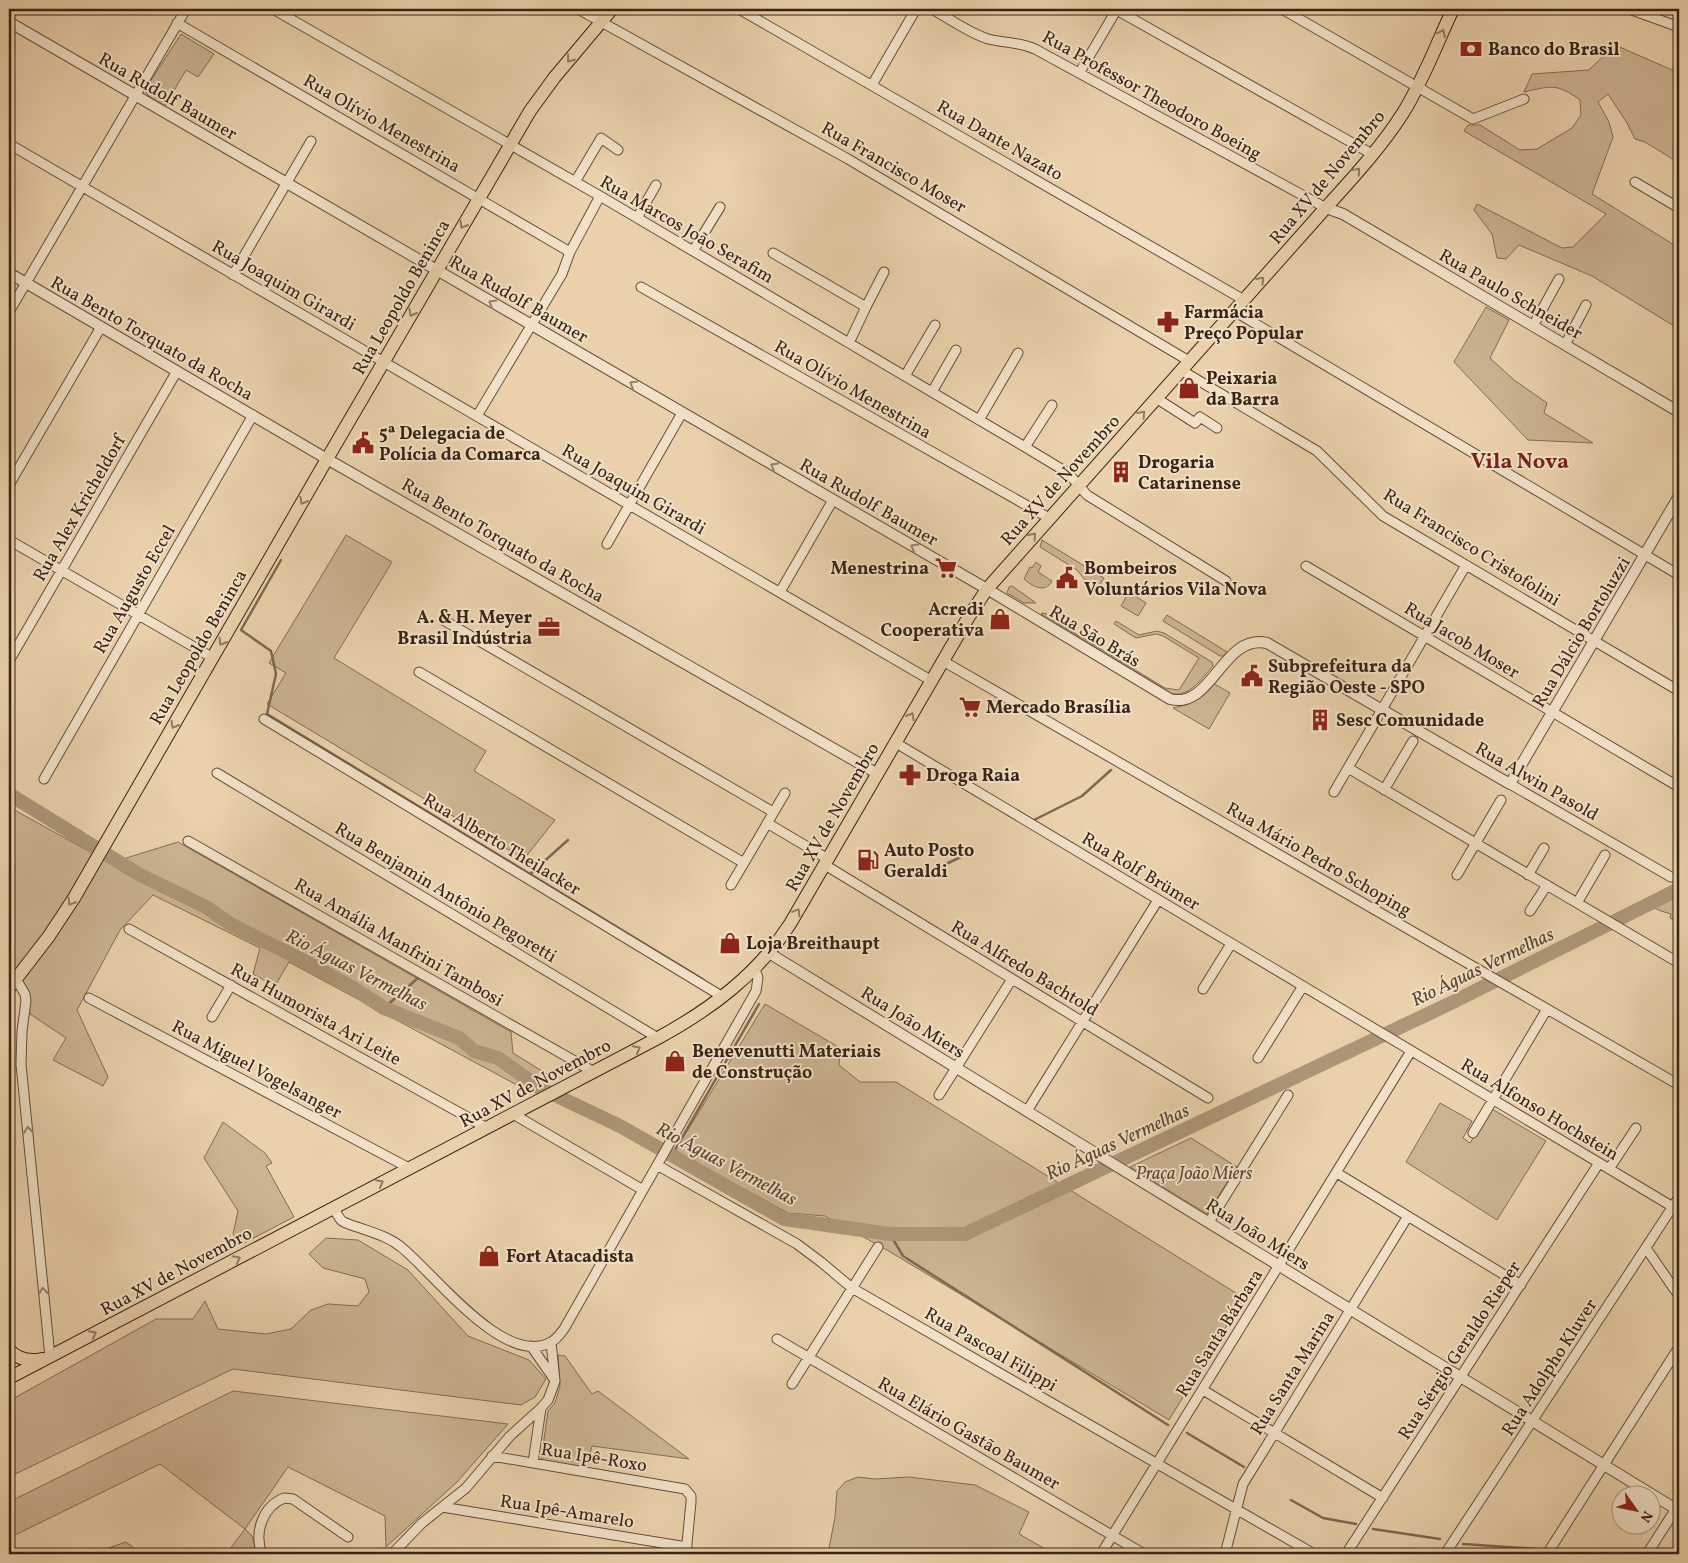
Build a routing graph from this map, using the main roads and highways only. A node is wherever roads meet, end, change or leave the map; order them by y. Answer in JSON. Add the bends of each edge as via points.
{"nodes":[{"id":1,"x":612,"y":9,"type":"edge"},
{"id":2,"x":1452,"y":9,"type":"edge"},
{"id":3,"x":12,"y":983,"type":"edge"},
{"id":4,"x":9,"y":1350,"type":"edge"},
{"id":5,"x":50,"y":1357,"type":"junction"},
{"id":6,"x":9,"y":1378,"type":"edge"}],
"edges":[{"from":1,"to":3,"type":"main road","name":"Rua Leopoldo Beninca","one_way":true,"via":[[543,93],[510,144],[61,919]]},
{"from":5,"to":2,"type":"main road","name":"Rua XV de Novembro","one_way":true,"via":[[658,1038],[724,997],[755,969],[790,924],[986,589],[1372,154],[1403,113],[1418,86]]},
{"from":4,"to":5,"type":"main road","via":[[23,1359]]},
{"from":5,"to":6,"type":"main road","name":"Rua XV de Novembro"}]}
